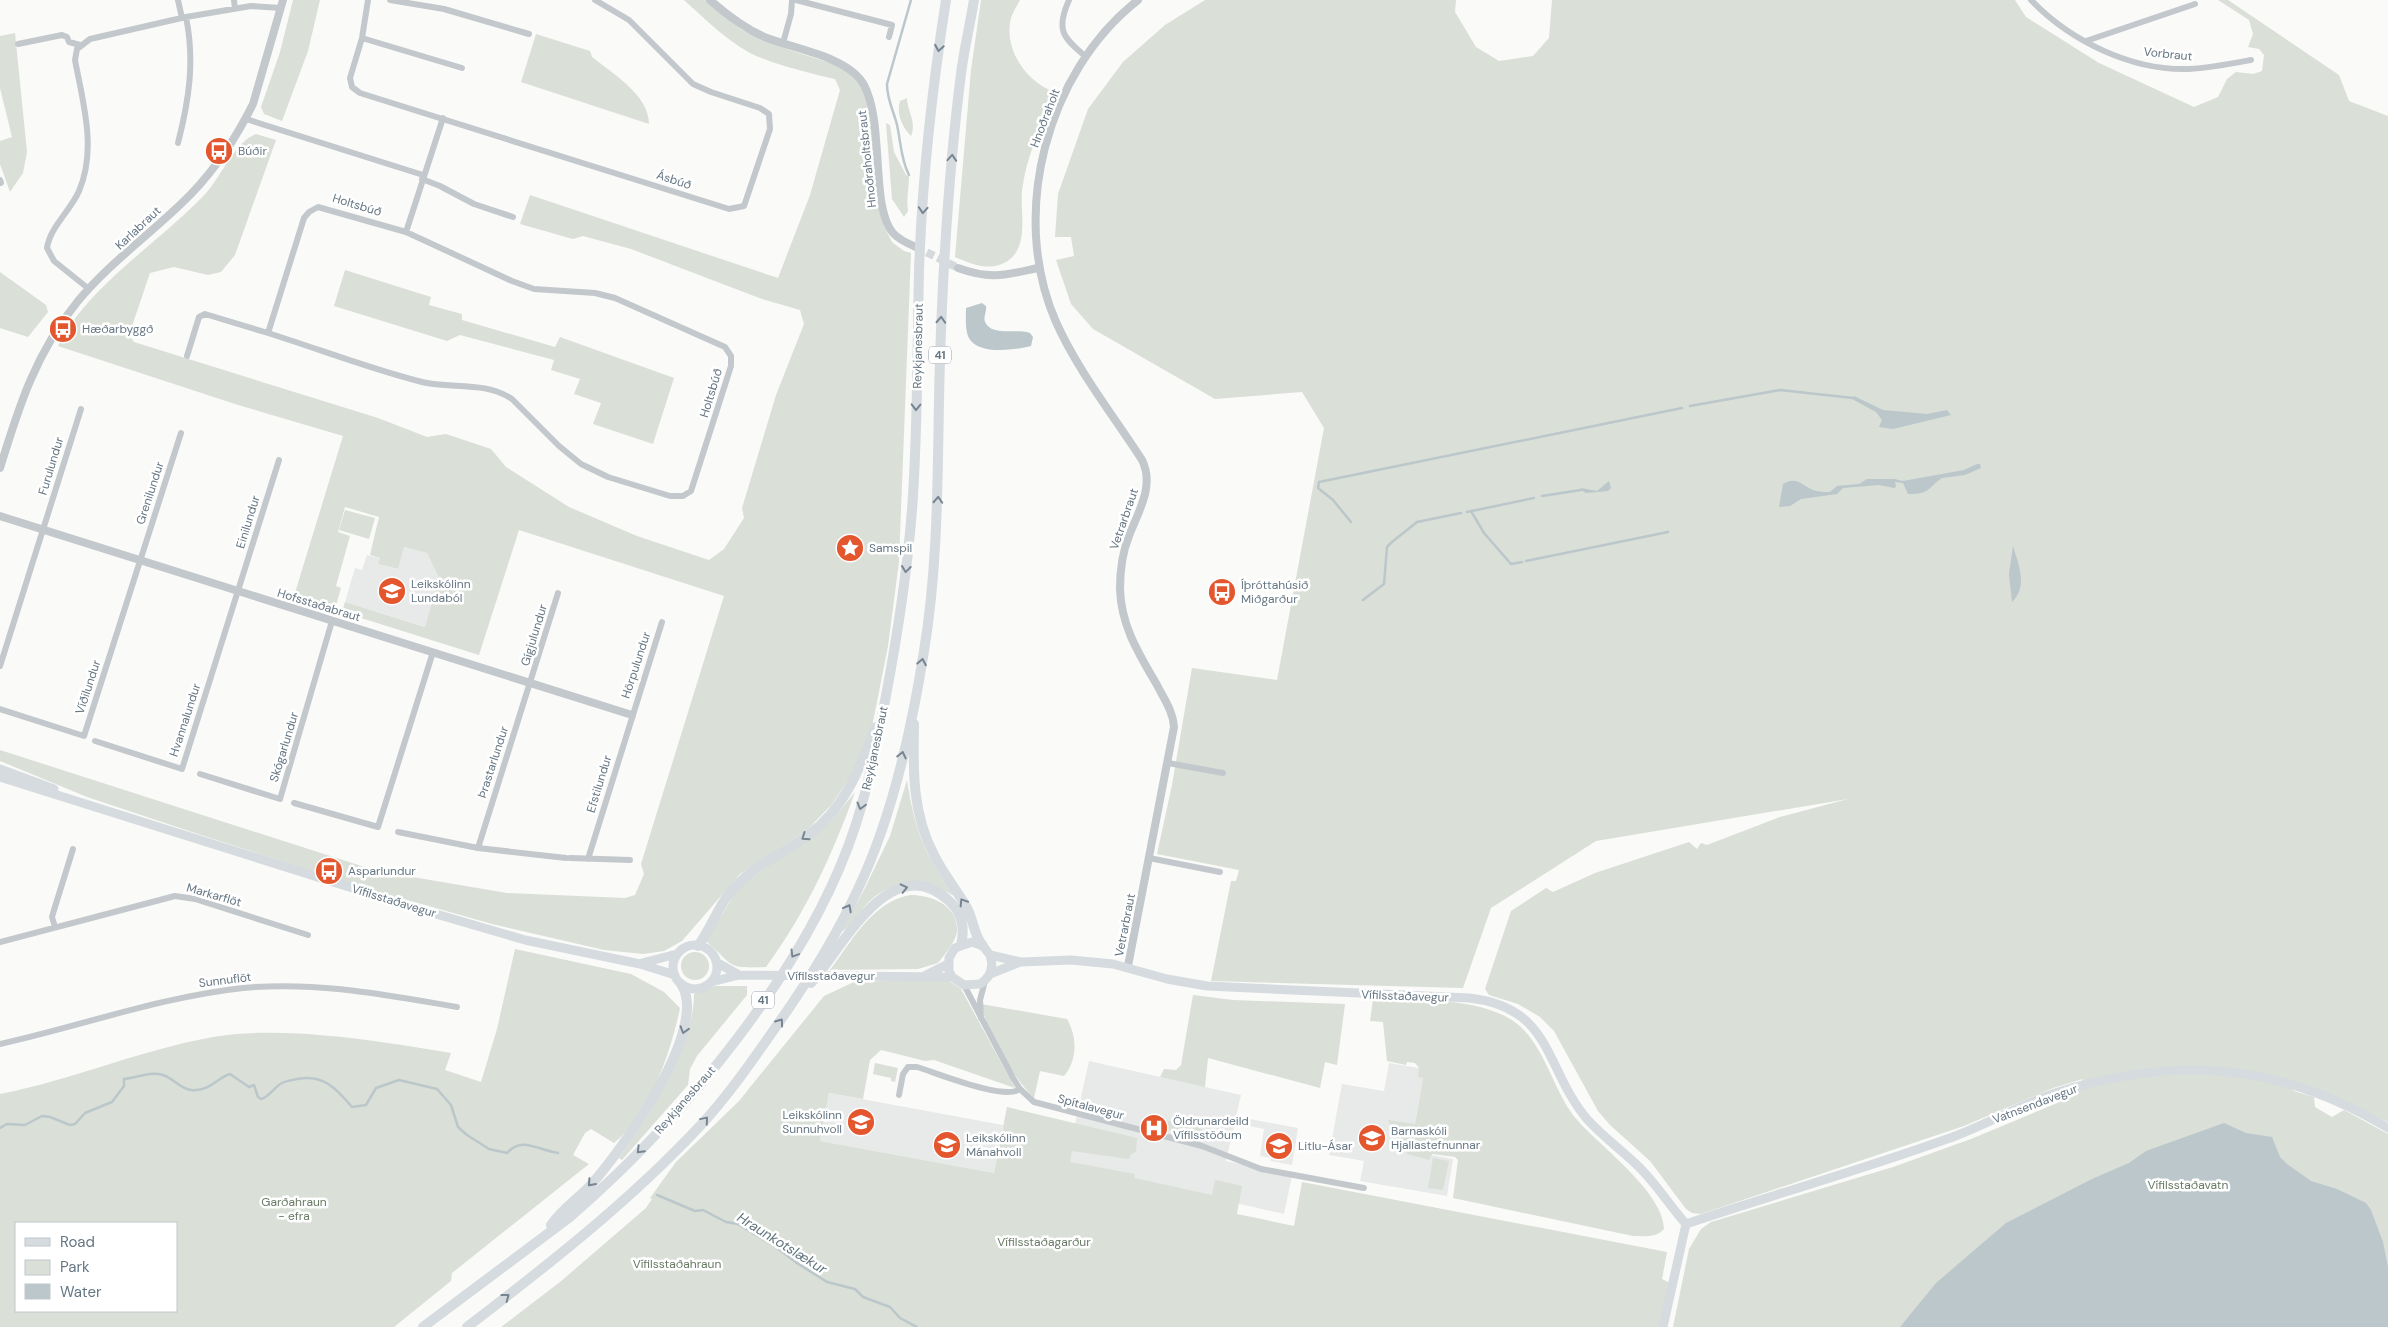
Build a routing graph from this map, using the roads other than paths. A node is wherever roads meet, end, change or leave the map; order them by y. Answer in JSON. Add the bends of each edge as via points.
{"nodes":[{"id":1,"x":178,"y":0,"type":"edge"},
{"id":2,"x":234,"y":0,"type":"edge"},
{"id":3,"x":368,"y":0,"type":"edge"},
{"id":4,"x":390,"y":0,"type":"edge"},
{"id":5,"x":595,"y":0,"type":"edge"},
{"id":6,"x":710,"y":0,"type":"edge"},
{"id":7,"x":792,"y":0,"type":"edge"},
{"id":8,"x":796,"y":0,"type":"edge"},
{"id":9,"x":946,"y":0,"type":"edge"},
{"id":10,"x":974,"y":0,"type":"edge"},
{"id":11,"x":1070,"y":0,"type":"edge"},
{"id":12,"x":1138,"y":0,"type":"edge"},
{"id":13,"x":2030,"y":0,"type":"edge"},
{"id":14,"x":282,"y":4,"type":"edge"},
{"id":15,"x":2195,"y":4,"type":"dead end"},
{"id":16,"x":235,"y":9,"type":"junction"},
{"id":17,"x":184,"y":18,"type":"junction"},
{"id":18,"x":529,"y":34,"type":"dead end"},
{"id":19,"x":889,"y":37,"type":"dead end"},
{"id":20,"x":362,"y":38,"type":"junction"},
{"id":21,"x":2086,"y":41,"type":"junction"},
{"id":22,"x":783,"y":43,"type":"junction"},
{"id":23,"x":18,"y":44,"type":"dead end"},
{"id":24,"x":80,"y":45,"type":"junction"},
{"id":25,"x":1086,"y":56,"type":"junction"},
{"id":26,"x":2251,"y":60,"type":"dead end"},
{"id":27,"x":462,"y":68,"type":"dead end"},
{"id":28,"x":442,"y":118,"type":"junction"},
{"id":29,"x":246,"y":119,"type":"junction"},
{"id":30,"x":178,"y":143,"type":"dead end"},
{"id":31,"x":422,"y":177,"type":"junction"},
{"id":32,"x":513,"y":217,"type":"dead end"},
{"id":33,"x":406,"y":232,"type":"junction"},
{"id":34,"x":916,"y":247,"type":"tunnel mouth"},
{"id":35,"x":958,"y":268,"type":"tunnel mouth"},
{"id":36,"x":1038,"y":268,"type":"junction"},
{"id":37,"x":89,"y":289,"type":"junction"},
{"id":38,"x":268,"y":333,"type":"junction"},
{"id":39,"x":187,"y":356,"type":"dead end"},
{"id":40,"x":81,"y":409,"type":"dead end"},
{"id":41,"x":181,"y":433,"type":"dead end"},
{"id":42,"x":279,"y":460,"type":"dead end"},
{"id":43,"x":0,"y":468,"type":"edge"},
{"id":44,"x":0,"y":516,"type":"edge"},
{"id":45,"x":43,"y":529,"type":"junction"},
{"id":46,"x":141,"y":560,"type":"junction"},
{"id":47,"x":238,"y":591,"type":"junction"},
{"id":48,"x":558,"y":593,"type":"dead end"},
{"id":49,"x":332,"y":621,"type":"junction"},
{"id":50,"x":662,"y":622,"type":"dead end"},
{"id":51,"x":434,"y":652,"type":"junction"},
{"id":52,"x":0,"y":666,"type":"edge"},
{"id":53,"x":530,"y":684,"type":"junction"},
{"id":54,"x":884,"y":708,"type":"junction"},
{"id":55,"x":0,"y":710,"type":"edge"},
{"id":56,"x":914,"y":710,"type":"junction"},
{"id":57,"x":632,"y":715,"type":"junction"},
{"id":58,"x":95,"y":741,"type":"dead end"},
{"id":59,"x":1168,"y":763,"type":"junction"},
{"id":60,"x":0,"y":769,"type":"edge"},
{"id":61,"x":1223,"y":773,"type":"dead end"},
{"id":62,"x":200,"y":774,"type":"dead end"},
{"id":63,"x":0,"y":777,"type":"edge"},
{"id":64,"x":294,"y":803,"type":"dead end"},
{"id":65,"x":96,"y":806,"type":"junction"},
{"id":66,"x":398,"y":832,"type":"dead end"},
{"id":67,"x":478,"y":848,"type":"junction"},
{"id":68,"x":73,"y":849,"type":"dead end"},
{"id":69,"x":588,"y":858,"type":"junction"},
{"id":70,"x":1149,"y":858,"type":"junction"},
{"id":71,"x":630,"y":860,"type":"dead end"},
{"id":72,"x":1220,"y":872,"type":"dead end"},
{"id":73,"x":55,"y":927,"type":"junction"},
{"id":74,"x":308,"y":935,"type":"dead end"},
{"id":75,"x":0,"y":942,"type":"edge"},
{"id":76,"x":960,"y":945,"type":"junction"},
{"id":77,"x":698,"y":946,"type":"junction"},
{"id":78,"x":983,"y":946,"type":"junction"},
{"id":79,"x":678,"y":954,"type":"junction"},
{"id":80,"x":990,"y":954,"type":"junction"},
{"id":81,"x":716,"y":962,"type":"junction"},
{"id":82,"x":1021,"y":962,"type":"junction"},
{"id":83,"x":640,"y":964,"type":"junction"},
{"id":84,"x":948,"y":964,"type":"junction"},
{"id":85,"x":1128,"y":966,"type":"junction"},
{"id":86,"x":739,"y":975,"type":"junction"},
{"id":87,"x":924,"y":975,"type":"junction"},
{"id":88,"x":952,"y":977,"type":"junction"},
{"id":89,"x":987,"y":978,"type":"junction"},
{"id":90,"x":678,"y":979,"type":"junction"},
{"id":91,"x":711,"y":982,"type":"junction"},
{"id":92,"x":964,"y":986,"type":"junction"},
{"id":93,"x":798,"y":996,"type":"junction"},
{"id":94,"x":457,"y":1007,"type":"dead end"},
{"id":95,"x":982,"y":1019,"type":"junction"},
{"id":96,"x":0,"y":1044,"type":"edge"},
{"id":97,"x":1020,"y":1089,"type":"junction"},
{"id":98,"x":899,"y":1095,"type":"dead end"},
{"id":99,"x":2388,"y":1128,"type":"edge"},
{"id":100,"x":1364,"y":1188,"type":"dead end"},
{"id":101,"x":1686,"y":1224,"type":"junction"},
{"id":102,"x":546,"y":1233,"type":"junction"},
{"id":103,"x":423,"y":1327,"type":"edge"},
{"id":104,"x":467,"y":1327,"type":"edge"},
{"id":105,"x":1664,"y":1327,"type":"edge"}],
"edges":[{"from":1,"to":17,"type":"street"},
{"from":2,"to":16,"type":"street"},
{"from":3,"to":20,"type":"street","name":"Ásbúð"},
{"from":4,"to":18,"type":"street","via":[[444,9]]},
{"from":5,"to":28,"type":"street","name":"Ásbúð","via":[[629,20],[693,84],[769,114],[770,129],[744,206],[729,209]]},
{"from":6,"to":22,"type":"street","name":"Hnoðraholtsbraut","via":[[744,26]]},
{"from":7,"to":22,"type":"street"},
{"from":8,"to":19,"type":"street","via":[[892,25]]},
{"from":9,"to":54,"type":"highway","name":"Reykjanesbraut","number":"41","one_way":true,"via":[[937,59],[920,268],[911,520],[899,629]]},
{"from":56,"to":10,"type":"highway","name":"Reykjanesbraut","number":"41","one_way":true,"via":[[929,611],[938,498],[941,319],[953,147]]},
{"from":11,"to":25,"type":"street","via":[[1063,16],[1063,32],[1071,44]]},
{"from":12,"to":25,"type":"street","name":"Hnoðraholt","via":[[1113,23]]},
{"from":13,"to":21,"type":"street","name":"Vorbraut","via":[[2069,32]]},
{"from":14,"to":16,"type":"street"},
{"from":14,"to":29,"type":"street","name":"Karlabraut"},
{"from":15,"to":21,"type":"street"},
{"from":16,"to":17,"type":"street"},
{"from":17,"to":24,"type":"street","via":[[90,39]]},
{"from":17,"to":30,"type":"street","via":[[191,52],[191,78]]},
{"from":20,"to":27,"type":"street"},
{"from":20,"to":28,"type":"street","name":"Ásbúð","via":[[351,71],[352,87],[360,93]]},
{"from":21,"to":26,"type":"street","name":"Vorbraut","via":[[2148,66],[2188,69]]},
{"from":22,"to":34,"type":"street","name":"Hnoðraholtsbraut","via":[[839,62],[863,82],[875,118],[886,217],[893,234]]},
{"from":23,"to":24,"type":"street","via":[[62,35],[69,42]]},
{"from":24,"to":37,"type":"street","via":[[76,49],[76,60],[87,128],[86,166],[75,199],[47,248],[54,261]]},
{"from":25,"to":36,"type":"street","name":"Hnoðraholt","via":[[1066,93],[1042,159],[1036,204]]},
{"from":28,"to":31,"type":"street"},
{"from":29,"to":31,"type":"street"},
{"from":29,"to":37,"type":"street","name":"Karlabraut","via":[[222,157],[190,195]]},
{"from":31,"to":32,"type":"street","via":[[474,204]]},
{"from":31,"to":33,"type":"street"},
{"from":33,"to":38,"type":"street","name":"Holtsbúð","via":[[326,207],[308,212]]},
{"from":33,"to":38,"type":"street","name":"Holtsbúð","via":[[522,285],[605,295],[625,301],[728,350],[731,366],[689,493],[680,497],[670,496],[590,469],[573,459],[502,393],[421,382]]},
{"from":35,"to":36,"type":"street","via":[[991,277]]},
{"from":36,"to":59,"type":"street","name":"Vetrarbraut","via":[[1056,322],[1068,345],[1147,472],[1146,488],[1123,557],[1120,590],[1130,638],[1172,716],[1174,727]]},
{"from":37,"to":43,"type":"street","name":"Karlabraut","via":[[59,326],[36,365]]},
{"from":38,"to":39,"type":"street","name":"Holtsbúð","via":[[205,314],[199,317]]},
{"from":40,"to":45,"type":"street","name":"Furulundur"},
{"from":41,"to":46,"type":"street","name":"Grenilundur"},
{"from":42,"to":47,"type":"street","name":"Einilundur"},
{"from":44,"to":45,"type":"street","name":"Hofsstaðabraut"},
{"from":45,"to":46,"type":"street","name":"Hofsstaðabraut"},
{"from":45,"to":52,"type":"street","name":"Furulundur"},
{"from":46,"to":47,"type":"street","name":"Hofsstaðabraut"},
{"from":46,"to":55,"type":"street","name":"Víðilundur","via":[[84,736]]},
{"from":47,"to":49,"type":"street","name":"Hofsstaðabraut"},
{"from":47,"to":58,"type":"street","name":"Hvannalundur","via":[[182,769]]},
{"from":48,"to":53,"type":"street","name":"Gígjulundur"},
{"from":49,"to":51,"type":"street","name":"Hofsstaðabraut"},
{"from":49,"to":62,"type":"street","name":"Skógarlundur","via":[[280,799]]},
{"from":50,"to":57,"type":"street","name":"Hörpulundur"},
{"from":51,"to":53,"type":"street","name":"Hofsstaðabraut"},
{"from":51,"to":64,"type":"street","via":[[378,827]]},
{"from":53,"to":57,"type":"street","name":"Hofsstaðabraut"},
{"from":53,"to":67,"type":"street","name":"Þrastarlundur"},
{"from":54,"to":77,"type":"highway","one_way":true,"via":[[854,781],[837,806],[808,835],[749,873],[735,886]]},
{"from":54,"to":102,"type":"highway","name":"Reykjanesbraut","number":"41","one_way":true,"via":[[875,756],[856,824],[839,870],[792,958],[736,1039],[673,1117],[592,1198]]},
{"from":78,"to":56,"type":"highway","one_way":true,"via":[[977,938],[968,909],[935,858],[920,822],[913,773]]},
{"from":93,"to":56,"type":"highway","name":"Reykjanesbraut","number":"41","one_way":true,"via":[[870,862]]},
{"from":57,"to":69,"type":"street","name":"Efstilundur"},
{"from":59,"to":61,"type":"street"},
{"from":59,"to":70,"type":"street","name":"Vetrarbraut"},
{"from":60,"to":65,"type":"main road","name":"Vífilsstaðavegur"},
{"from":63,"to":65,"type":"main road","name":"Vífilsstaðavegur"},
{"from":65,"to":83,"type":"main road","name":"Vífilsstaðavegur","via":[[525,940]]},
{"from":66,"to":67,"type":"street"},
{"from":67,"to":69,"type":"street"},
{"from":68,"to":73,"type":"street","via":[[52,917]]},
{"from":69,"to":71,"type":"street"},
{"from":70,"to":72,"type":"street"},
{"from":70,"to":85,"type":"street","name":"Vetrarbraut"},
{"from":73,"to":74,"type":"street","name":"Markarflöt","via":[[175,896],[195,899]]},
{"from":73,"to":75,"type":"street","name":"Markarflöt"},
{"from":76,"to":78,"type":"main road","via":[[972,942]]},
{"from":76,"to":84,"type":"main road"},
{"from":93,"to":76,"type":"highway","one_way":true,"via":[[827,965],[871,906],[900,888],[925,888],[950,901],[962,919],[964,928]]},
{"from":77,"to":79,"type":"main road","name":"Vífilsstaðavegur","via":[[686,947]]},
{"from":77,"to":81,"type":"main road","name":"Vífilsstaðavegur","via":[[709,951]]},
{"from":78,"to":80,"type":"main road"},
{"from":79,"to":83,"type":"main road","name":"Vífilsstaðavegur"},
{"from":79,"to":90,"type":"main road","via":[[673,964]]},
{"from":80,"to":82,"type":"main road","name":"Vífilsstaðavegur"},
{"from":80,"to":89,"type":"main road","via":[[992,968]]},
{"from":81,"to":86,"type":"main road","name":"Vífilsstaðavegur"},
{"from":81,"to":91,"type":"main road"},
{"from":82,"to":85,"type":"main road","name":"Vífilsstaðavegur","via":[[1071,960]]},
{"from":82,"to":89,"type":"main road","name":"Vífilsstaðavegur"},
{"from":83,"to":90,"type":"main road","name":"Vífilsstaðavegur"},
{"from":84,"to":87,"type":"main road","name":"Vífilsstaðavegur"},
{"from":84,"to":88,"type":"main road"},
{"from":85,"to":101,"type":"main road","name":"Vífilsstaðavegur","via":[[1167,979],[1207,986],[1469,998],[1499,1004],[1518,1014],[1538,1033],[1585,1116],[1645,1173]]},
{"from":86,"to":87,"type":"main road","name":"Vífilsstaðavegur"},
{"from":86,"to":91,"type":"main road","name":"Vífilsstaðavegur"},
{"from":87,"to":88,"type":"main road","name":"Vífilsstaðavegur"},
{"from":88,"to":92,"type":"main road"},
{"from":89,"to":92,"type":"main road","name":"Vífilsstaðavegur","via":[[975,986]]},
{"from":89,"to":95,"type":"street","name":"Spítalavegur","via":[[980,1000]]},
{"from":90,"to":91,"type":"main road","name":"Vífilsstaðavegur","via":[[686,987],[699,988]]},
{"from":90,"to":102,"type":"highway","one_way":true,"via":[[688,1002],[688,1017],[657,1091],[616,1154],[554,1220]]},
{"from":92,"to":95,"type":"street","name":"Spítalavegur"},
{"from":104,"to":93,"type":"highway","name":"Reykjanesbraut","number":"41","one_way":true,"via":[[624,1200],[701,1125],[745,1072]]},
{"from":94,"to":96,"type":"street","name":"Sunnuflöt","via":[[368,991],[287,986],[244,988],[178,998]]},
{"from":95,"to":97,"type":"street","name":"Spítalavegur"},
{"from":97,"to":98,"type":"street","via":[[1013,1093],[998,1091],[908,1067],[903,1074]]},
{"from":97,"to":100,"type":"street","name":"Spítalavegur","via":[[1029,1099],[1040,1104],[1202,1146],[1261,1169]]},
{"from":99,"to":101,"type":"main road","name":"Vatnsendavegur","via":[[2309,1090],[2263,1076],[2198,1069],[2127,1075],[2057,1092],[1946,1140]]},
{"from":101,"to":105,"type":"main road"},
{"from":102,"to":103,"type":"highway","name":"Reykjanesbraut","number":"41"}]}
